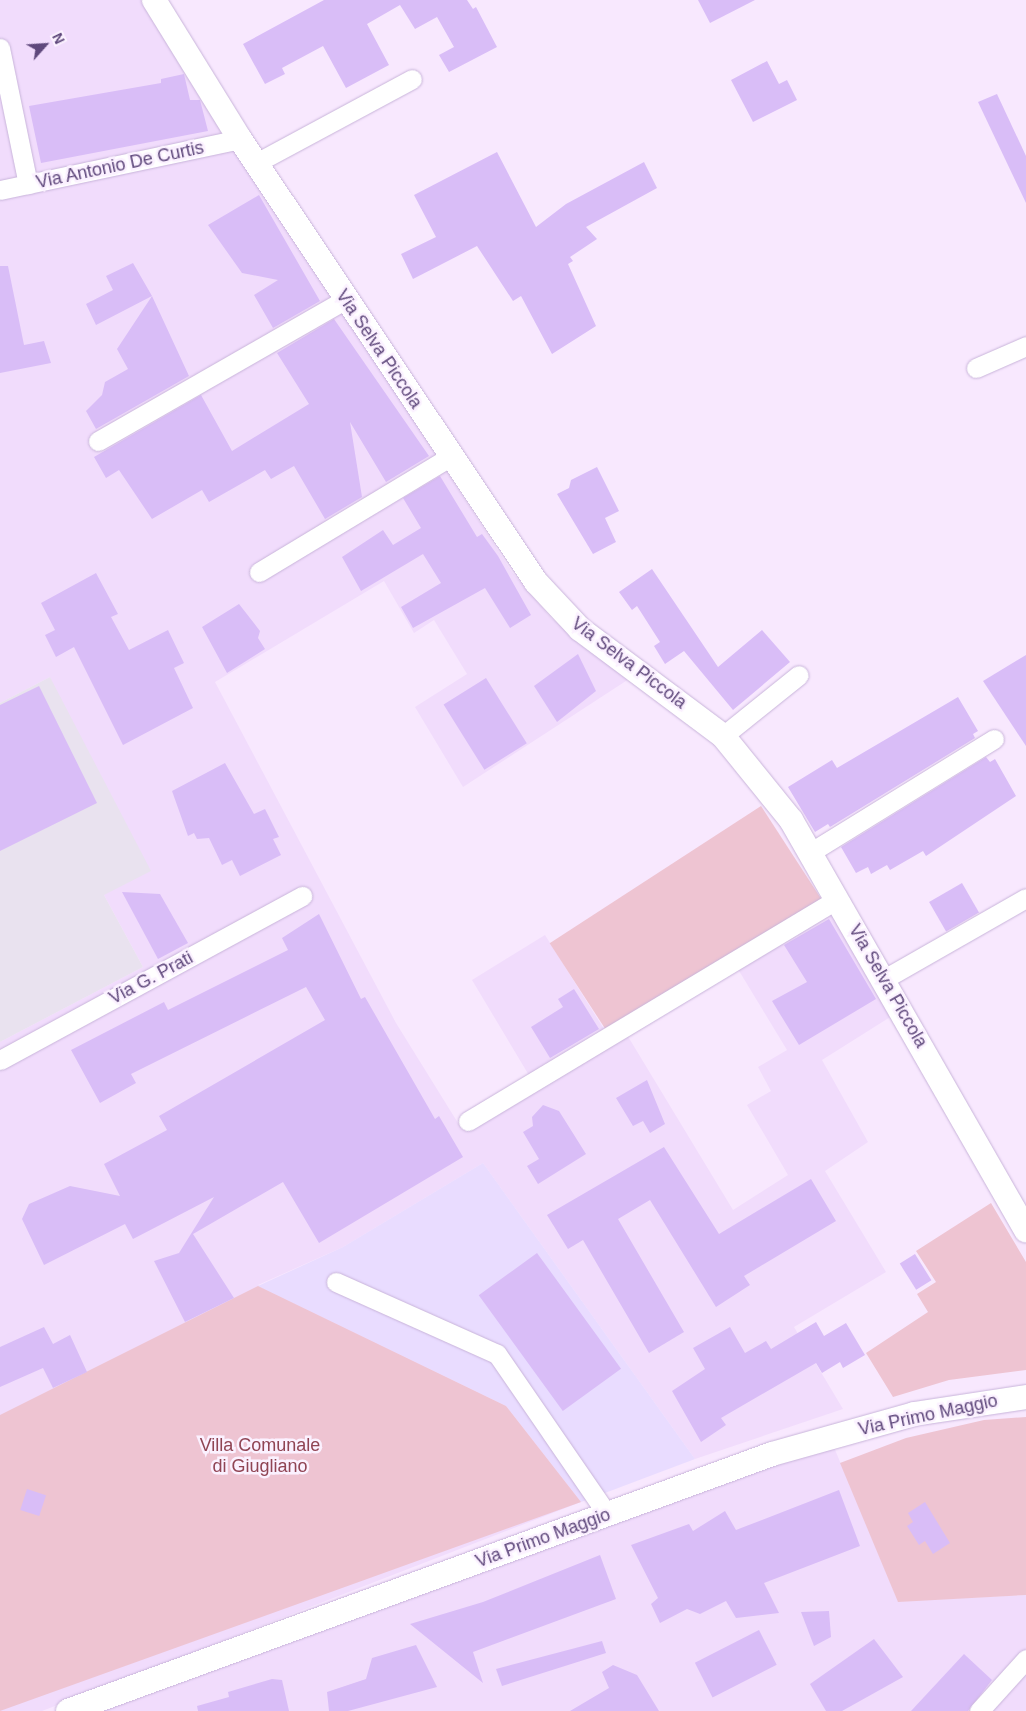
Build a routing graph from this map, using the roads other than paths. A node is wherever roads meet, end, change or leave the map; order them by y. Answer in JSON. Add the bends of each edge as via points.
{"nodes":[{"id":1,"x":154,"y":0,"type":"edge"},
{"id":2,"x":0,"y":48,"type":"edge"},
{"id":3,"x":412,"y":79,"type":"dead end"},
{"id":4,"x":240,"y":139,"type":"junction"},
{"id":5,"x":256,"y":163,"type":"junction"},
{"id":6,"x":28,"y":184,"type":"junction"},
{"id":7,"x":0,"y":190,"type":"edge"},
{"id":8,"x":346,"y":298,"type":"junction"},
{"id":9,"x":1026,"y":346,"type":"edge"},
{"id":10,"x":976,"y":368,"type":"dead end"},
{"id":11,"x":98,"y":442,"type":"dead end"},
{"id":12,"x":451,"y":456,"type":"junction"},
{"id":13,"x":259,"y":572,"type":"dead end"},
{"id":14,"x":799,"y":675,"type":"dead end"},
{"id":15,"x":723,"y":736,"type":"junction"},
{"id":16,"x":994,"y":739,"type":"dead end"},
{"id":17,"x":811,"y":852,"type":"junction"},
{"id":18,"x":302,"y":896,"type":"dead end"},
{"id":19,"x":1026,"y":898,"type":"edge"},
{"id":20,"x":838,"y":899,"type":"junction"},
{"id":21,"x":884,"y":979,"type":"junction"},
{"id":22,"x":0,"y":1060,"type":"edge"},
{"id":23,"x":468,"y":1122,"type":"dead end"},
{"id":24,"x":1026,"y":1230,"type":"edge"},
{"id":25,"x":336,"y":1282,"type":"dead end"},
{"id":26,"x":1026,"y":1397,"type":"edge"},
{"id":27,"x":607,"y":1514,"type":"junction"},
{"id":28,"x":1026,"y":1660,"type":"edge"},
{"id":29,"x":68,"y":1711,"type":"edge"},
{"id":30,"x":978,"y":1711,"type":"edge"}],
"edges":[{"from":1,"to":4,"type":"street","name":"Via Selva Piccola"},
{"from":2,"to":6,"type":"street"},
{"from":3,"to":5,"type":"street"},
{"from":4,"to":5,"type":"street","name":"Via Selva Piccola"},
{"from":4,"to":6,"type":"street","name":"Via Antonio De Curtis"},
{"from":5,"to":8,"type":"street","name":"Via Selva Piccola"},
{"from":6,"to":7,"type":"street","name":"Via Antonio De Curtis"},
{"from":8,"to":11,"type":"street"},
{"from":8,"to":12,"type":"street","name":"Via Selva Piccola"},
{"from":9,"to":10,"type":"street"},
{"from":12,"to":13,"type":"street"},
{"from":12,"to":15,"type":"street","name":"Via Selva Piccola","via":[[556,606],[580,629]]},
{"from":14,"to":15,"type":"street"},
{"from":15,"to":17,"type":"street","name":"Via Selva Piccola","via":[[769,790]]},
{"from":16,"to":17,"type":"street"},
{"from":17,"to":20,"type":"street","name":"Via Selva Piccola"},
{"from":18,"to":22,"type":"street","name":"Via G. Prati"},
{"from":19,"to":21,"type":"street"},
{"from":20,"to":21,"type":"street","name":"Via Selva Piccola"},
{"from":20,"to":23,"type":"street"},
{"from":21,"to":24,"type":"street","name":"Via Selva Piccola"},
{"from":25,"to":27,"type":"street","via":[[498,1354]]},
{"from":26,"to":27,"type":"street","name":"Via Primo Maggio","via":[[914,1414],[772,1454]]},
{"from":27,"to":29,"type":"street","name":"Via Primo Maggio"},
{"from":28,"to":30,"type":"street"}]}
